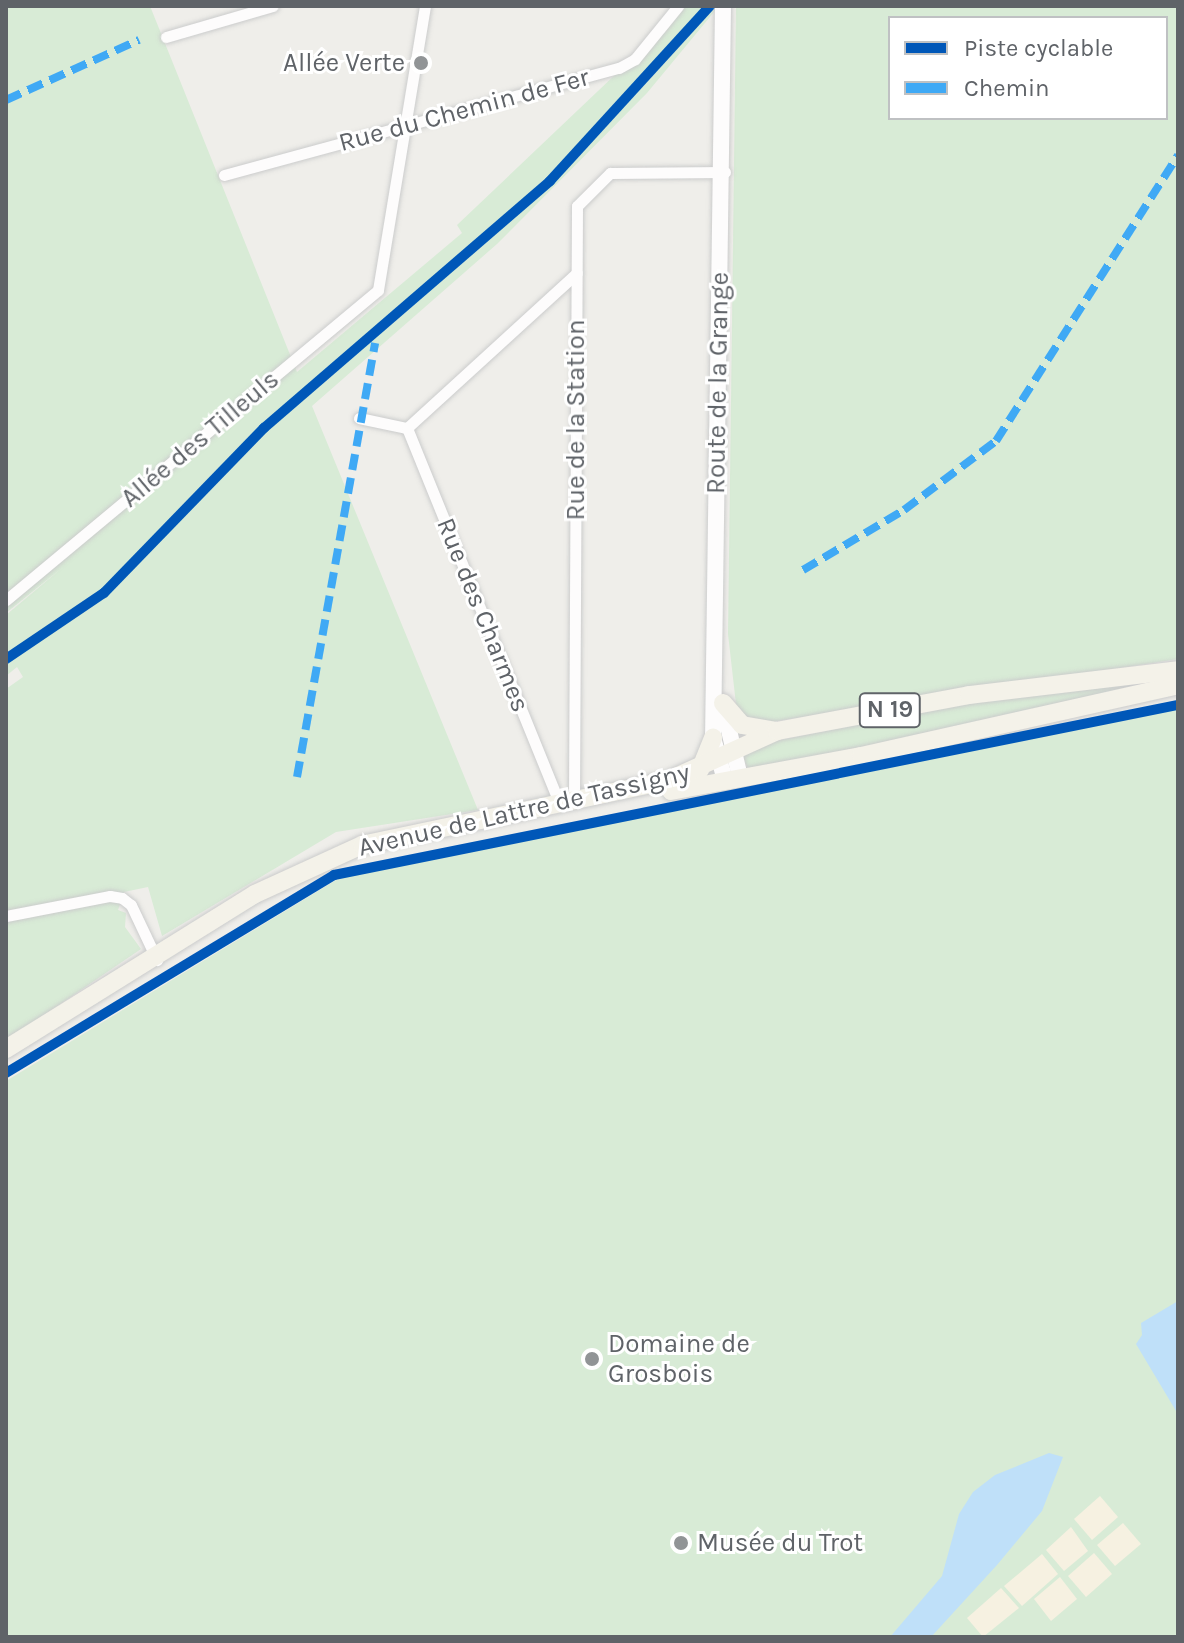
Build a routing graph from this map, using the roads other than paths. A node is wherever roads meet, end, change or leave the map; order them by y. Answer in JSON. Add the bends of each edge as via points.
{"nodes":[{"id":1,"x":273,"y":6,"type":"edge"},
{"id":2,"x":425,"y":6,"type":"edge"},
{"id":3,"x":678,"y":6,"type":"edge"},
{"id":4,"x":725,"y":6,"type":"edge"},
{"id":5,"x":235,"y":11,"type":"edge"},
{"id":6,"x":166,"y":37,"type":"dead end"},
{"id":7,"x":405,"y":125,"type":"junction"},
{"id":8,"x":724,"y":172,"type":"junction"},
{"id":9,"x":224,"y":175,"type":"dead end"},
{"id":10,"x":577,"y":273,"type":"junction"},
{"id":11,"x":359,"y":418,"type":"dead end"},
{"id":12,"x":407,"y":428,"type":"junction"},
{"id":13,"x":6,"y":600,"type":"edge"},
{"id":14,"x":1178,"y":670,"type":"edge"},
{"id":15,"x":1178,"y":685,"type":"edge"},
{"id":16,"x":718,"y":704,"type":"junction"},
{"id":17,"x":777,"y":731,"type":"junction"},
{"id":18,"x":713,"y":738,"type":"junction"},
{"id":19,"x":725,"y":756,"type":"junction"},
{"id":20,"x":700,"y":770,"type":"junction"},
{"id":21,"x":733,"y":778,"type":"junction"},
{"id":22,"x":567,"y":801,"type":"junction"},
{"id":23,"x":6,"y":916,"type":"edge"},
{"id":24,"x":157,"y":960,"type":"junction"},
{"id":25,"x":6,"y":1049,"type":"edge"},
{"id":26,"x":6,"y":1059,"type":"edge"}],
"edges":[{"from":1,"to":5,"type":"street"},
{"from":2,"to":7,"type":"street"},
{"from":3,"to":7,"type":"street","name":"Rue du Chemin de Fer","via":[[627,65]]},
{"from":4,"to":8,"type":"main road","name":"Route de la Grange"},
{"from":5,"to":6,"type":"street"},
{"from":7,"to":9,"type":"street","name":"Rue du Chemin de Fer"},
{"from":7,"to":13,"type":"street","name":"Allée des Tilleuls","via":[[384,270],[376,292]]},
{"from":8,"to":10,"type":"street","name":"Rue de la Station","via":[[610,173],[577,206]]},
{"from":8,"to":16,"type":"main road","name":"Route de la Grange"},
{"from":10,"to":12,"type":"street"},
{"from":10,"to":22,"type":"street","name":"Rue de la Station"},
{"from":11,"to":12,"type":"street"},
{"from":12,"to":22,"type":"street","name":"Rue des Charmes"},
{"from":14,"to":17,"type":"main road","name":"Avenue de Lattre de Tassigny","number":"N 19","via":[[969,695]]},
{"from":15,"to":21,"type":"main road","number":"N 19","via":[[1000,727]]},
{"from":16,"to":17,"type":"main road","via":[[742,725]]},
{"from":16,"to":18,"type":"main road","name":"Route de la Grange"},
{"from":16,"to":19,"type":"main road","name":"Route de la Grange"},
{"from":17,"to":19,"type":"main road","name":"Avenue de Lattre de Tassigny","number":"N 19"},
{"from":18,"to":19,"type":"main road","name":"Route de la Grange"},
{"from":18,"to":20,"type":"main road"},
{"from":19,"to":20,"type":"main road","name":"Avenue de Lattre de Tassigny","number":"N 19"},
{"from":19,"to":21,"type":"main road"},
{"from":20,"to":22,"type":"main road","name":"Avenue de Lattre de Tassigny","number":"N 19"},
{"from":21,"to":24,"type":"main road","number":"N 19","via":[[359,855],[276,893]]},
{"from":22,"to":24,"type":"main road","name":"Avenue de Lattre de Tassigny","number":"N 19","via":[[343,852],[255,894]]},
{"from":23,"to":24,"type":"street","via":[[116,896],[131,905]]},
{"from":24,"to":25,"type":"main road","name":"Avenue de Lattre de Tassigny","number":"N 19"},
{"from":24,"to":26,"type":"main road","number":"N 19"}]}
